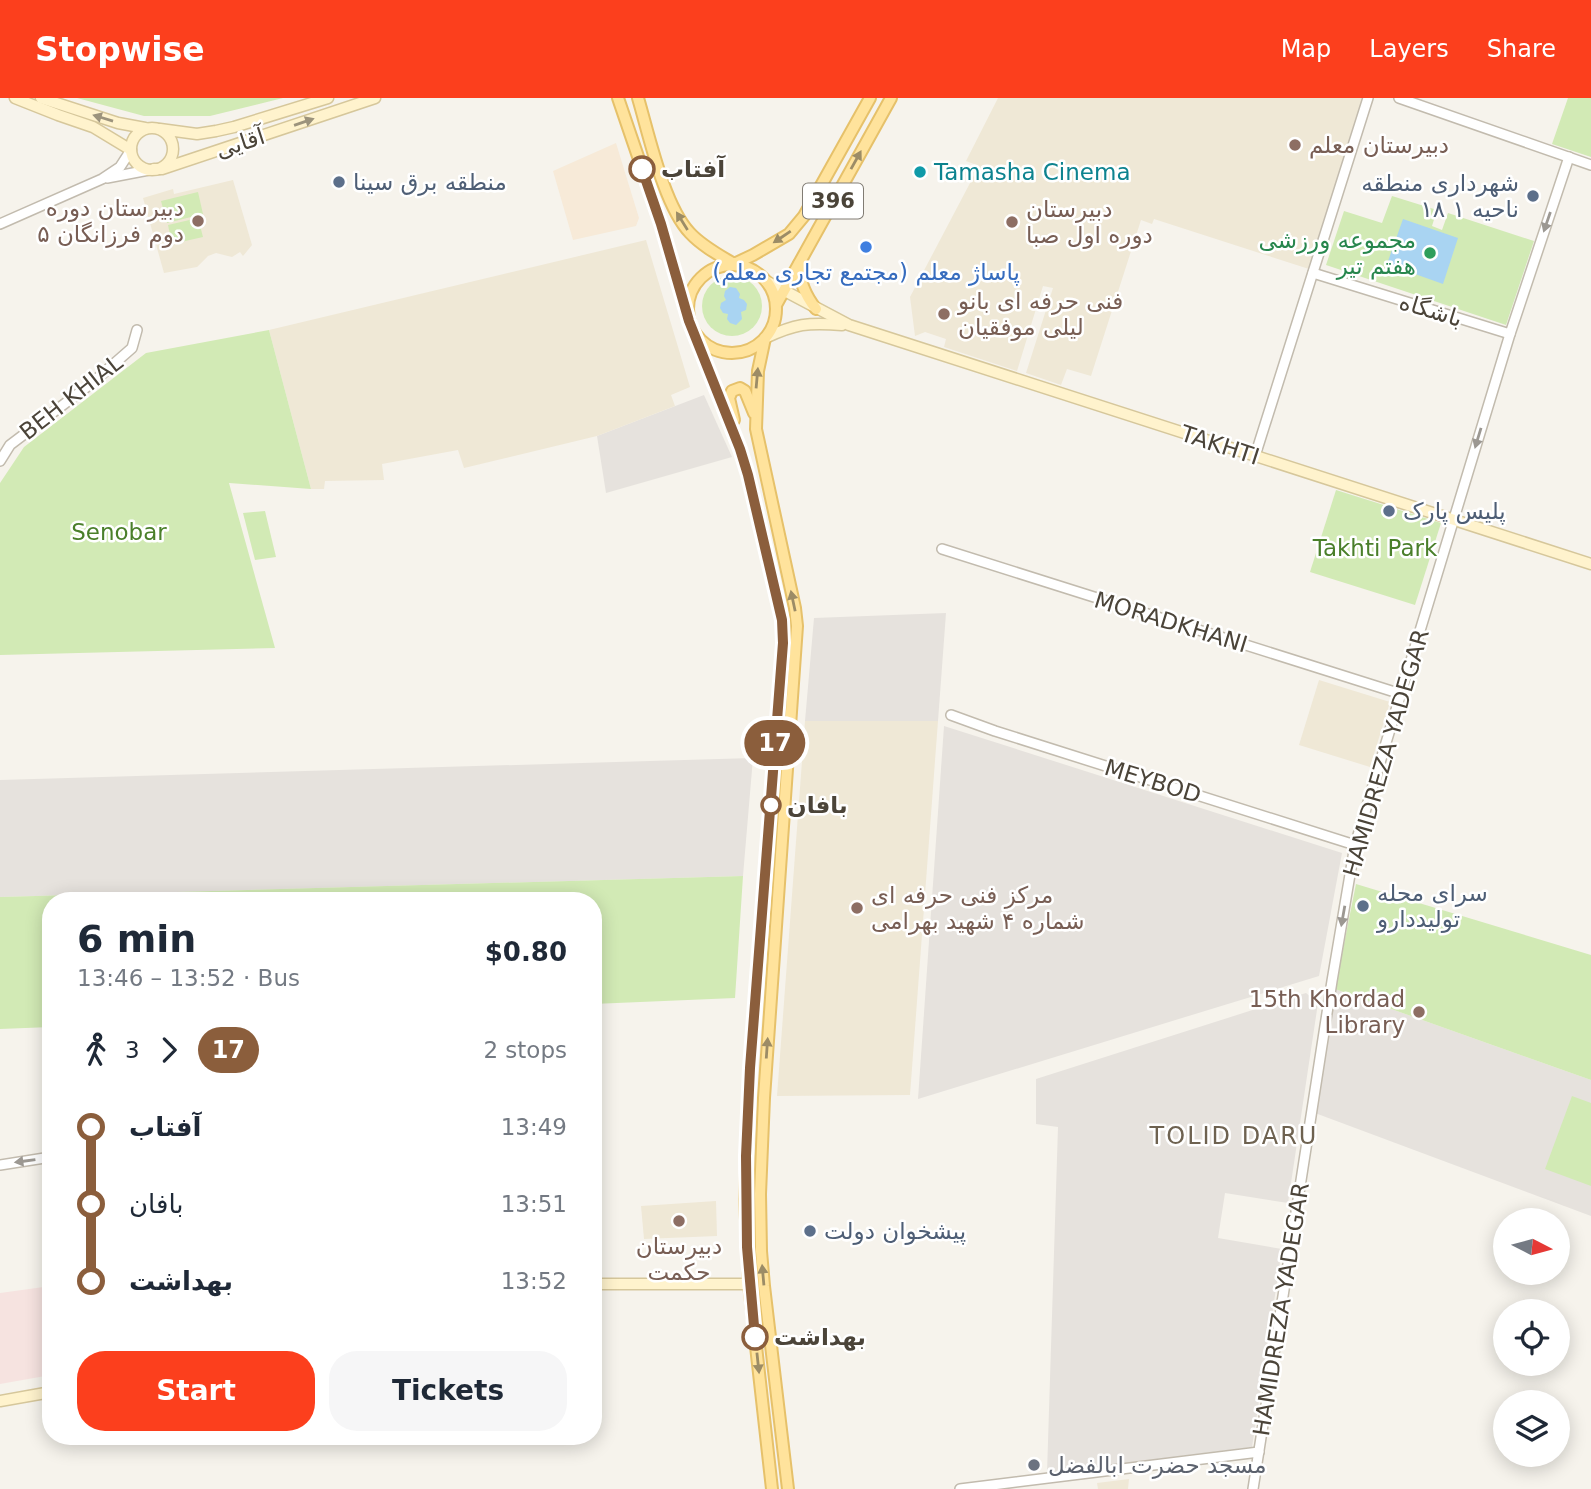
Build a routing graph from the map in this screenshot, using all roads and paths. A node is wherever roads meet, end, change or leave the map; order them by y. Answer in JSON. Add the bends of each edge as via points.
{"nodes":[{"id":1,"x":15,"y":98,"type":"edge"},
{"id":2,"x":41,"y":98,"type":"edge"},
{"id":3,"x":328,"y":98,"type":"edge"},
{"id":4,"x":375,"y":98,"type":"edge"},
{"id":5,"x":618,"y":98,"type":"edge"},
{"id":6,"x":638,"y":98,"type":"edge"},
{"id":7,"x":870,"y":98,"type":"edge"},
{"id":8,"x":891,"y":98,"type":"edge"},
{"id":9,"x":1368,"y":98,"type":"edge"},
{"id":10,"x":1399,"y":98,"type":"edge"},
{"id":11,"x":59,"y":110,"type":"junction"},
{"id":12,"x":146,"y":129,"type":"junction"},
{"id":13,"x":160,"y":129,"type":"junction"},
{"id":14,"x":131,"y":150,"type":"junction"},
{"id":15,"x":1569,"y":157,"type":"junction"},
{"id":16,"x":1591,"y":165,"type":"edge"},
{"id":17,"x":153,"y":169,"type":"junction"},
{"id":18,"x":102,"y":179,"type":"junction"},
{"id":19,"x":0,"y":223,"type":"edge"},
{"id":20,"x":799,"y":262,"type":"junction"},
{"id":21,"x":734,"y":264,"type":"junction"},
{"id":22,"x":1313,"y":273,"type":"junction"},
{"id":23,"x":766,"y":281,"type":"junction"},
{"id":24,"x":783,"y":290,"type":"junction"},
{"id":25,"x":776,"y":305,"type":"junction"},
{"id":26,"x":816,"y":309,"type":"junction"},
{"id":27,"x":689,"y":321,"type":"junction"},
{"id":28,"x":849,"y":325,"type":"junction"},
{"id":29,"x":137,"y":330,"type":"dead end"},
{"id":30,"x":1510,"y":334,"type":"junction"},
{"id":31,"x":765,"y":338,"type":"junction"},
{"id":32,"x":755,"y":415,"type":"junction"},
{"id":33,"x":740,"y":449,"type":"junction"},
{"id":34,"x":1255,"y":456,"type":"junction"},
{"id":35,"x":0,"y":461,"type":"edge"},
{"id":36,"x":1452,"y":520,"type":"junction"},
{"id":37,"x":942,"y":550,"type":"dead end"},
{"id":38,"x":1591,"y":564,"type":"edge"},
{"id":39,"x":1401,"y":694,"type":"junction"},
{"id":40,"x":951,"y":715,"type":"dead end"},
{"id":41,"x":1355,"y":845,"type":"junction"},
{"id":42,"x":42,"y":1158,"type":"edge"},
{"id":43,"x":0,"y":1165,"type":"edge"},
{"id":44,"x":602,"y":1284,"type":"edge"},
{"id":45,"x":749,"y":1284,"type":"junction"},
{"id":46,"x":42,"y":1394,"type":"edge"},
{"id":47,"x":0,"y":1401,"type":"edge"},
{"id":48,"x":1259,"y":1452,"type":"junction"},
{"id":49,"x":772,"y":1489,"type":"edge"},
{"id":50,"x":788,"y":1489,"type":"edge"},
{"id":51,"x":960,"y":1489,"type":"edge"},
{"id":52,"x":1253,"y":1489,"type":"edge"}],
"edges":[{"from":1,"to":11,"type":"main road"},
{"from":2,"to":11,"type":"main road"},
{"from":3,"to":13,"type":"main road","name":"آقایی","via":[[234,128],[197,134]]},
{"from":17,"to":4,"type":"main road","name":"آقایی","one_way":true},
{"from":5,"to":27,"type":"main road"},
{"from":21,"to":6,"type":"main road","one_way":true,"via":[[702,243],[680,220],[663,184]]},
{"from":7,"to":21,"type":"main road","number":"396","one_way":true,"via":[[804,216],[789,234]]},
{"from":20,"to":8,"type":"main road","number":"396","one_way":true},
{"from":9,"to":22,"type":"street"},
{"from":10,"to":15,"type":"street"},
{"from":12,"to":11,"type":"main road","one_way":true},
{"from":11,"to":14,"type":"main road"},
{"from":12,"to":13,"type":"main road"},
{"from":12,"to":14,"type":"main road","via":[[135,137]]},
{"from":13,"to":17,"type":"main road","via":[[170,138],[173,152],[166,164]]},
{"from":14,"to":17,"type":"main road","via":[[136,162]]},
{"from":14,"to":18,"type":"street","name":"آقایی","via":[[120,167]]},
{"from":15,"to":16,"type":"street"},
{"from":15,"to":30,"type":"street","name":"HAMIDREZA YADEGAR","one_way":true},
{"from":17,"to":18,"type":"street","name":"آقایی"},
{"from":18,"to":19,"type":"street","name":"آقایی"},
{"from":20,"to":24,"type":"main road","number":"396"},
{"from":20,"to":26,"type":"main road","via":[[801,281]]},
{"from":21,"to":23,"type":"main road","via":[[757,272]]},
{"from":21,"to":27,"type":"main road","via":[[707,271],[697,281],[687,307]]},
{"from":22,"to":30,"type":"street","name":"باشگاه"},
{"from":22,"to":34,"type":"street"},
{"from":23,"to":24,"type":"main road","name":"TAKHTI"},
{"from":23,"to":25,"type":"main road"},
{"from":24,"to":25,"type":"main road","number":"396"},
{"from":24,"to":26,"type":"main road","name":"TAKHTI"},
{"from":25,"to":31,"type":"main road"},
{"from":26,"to":28,"type":"main road","name":"TAKHTI"},
{"from":27,"to":31,"type":"main road","via":[[701,341],[722,352],[745,351]]},
{"from":27,"to":33,"type":"main road"},
{"from":28,"to":31,"type":"main road","name":"TAKHTI","via":[[815,322]]},
{"from":28,"to":34,"type":"main road","name":"TAKHTI"},
{"from":29,"to":35,"type":"street","name":"BEH KHIAL","via":[[132,348],[10,445]]},
{"from":30,"to":36,"type":"street","name":"HAMIDREZA YADEGAR","one_way":true},
{"from":32,"to":31,"type":"main road","one_way":true},
{"from":32,"to":33,"type":"main road","via":[[745,391],[732,391],[729,398]]},
{"from":50,"to":32,"type":"main road","one_way":true,"via":[[764,1286],[760,1194],[797,626]]},
{"from":33,"to":45,"type":"main road","via":[[780,607],[783,643],[749,1097]]},
{"from":34,"to":36,"type":"main road","name":"TAKHTI"},
{"from":36,"to":38,"type":"main road","name":"TAKHTI"},
{"from":36,"to":39,"type":"street","name":"HAMIDREZA YADEGAR"},
{"from":37,"to":39,"type":"street","name":"MORADKHANI"},
{"from":39,"to":41,"type":"street","name":"HAMIDREZA YADEGAR"},
{"from":40,"to":41,"type":"street","name":"MEYBOD"},
{"from":41,"to":48,"type":"street","name":"HAMIDREZA YADEGAR","one_way":true},
{"from":42,"to":43,"type":"street","one_way":true},
{"from":44,"to":45,"type":"main road"},
{"from":45,"to":49,"type":"main road","one_way":true},
{"from":46,"to":47,"type":"main road"},
{"from":48,"to":51,"type":"street"},
{"from":48,"to":52,"type":"street","name":"HAMIDREZA YADEGAR"}]}
